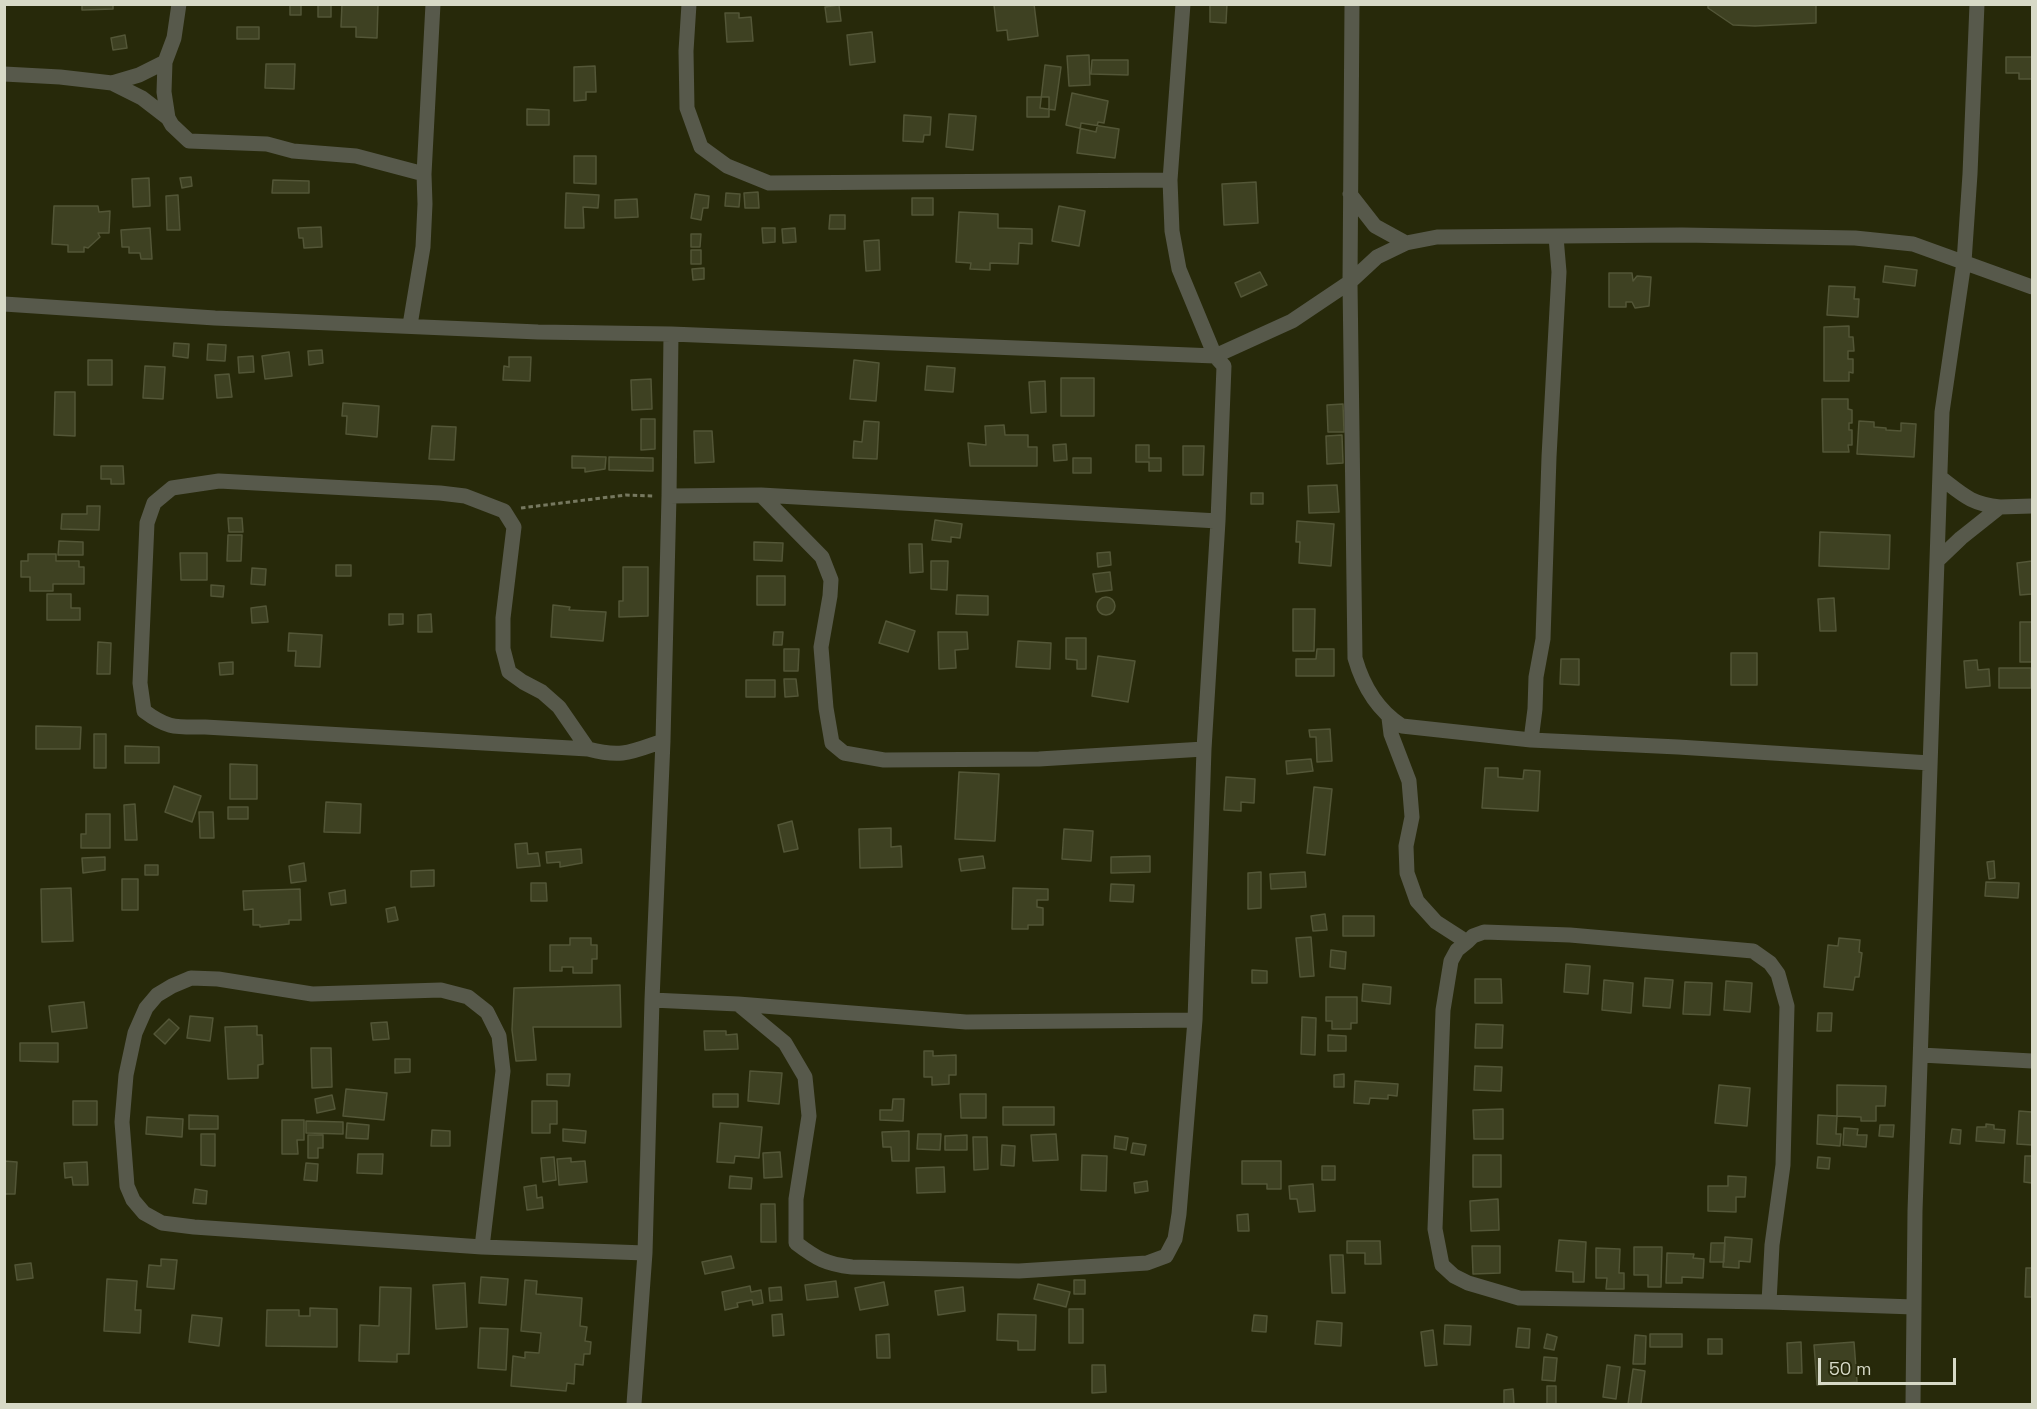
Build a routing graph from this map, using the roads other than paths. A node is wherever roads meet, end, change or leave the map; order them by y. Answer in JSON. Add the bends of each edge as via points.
{"nodes":[{"id":1,"x":179,"y":4,"type":"edge"},
{"id":2,"x":432,"y":4,"type":"edge"},
{"id":3,"x":689,"y":4,"type":"edge"},
{"id":4,"x":1183,"y":4,"type":"edge"},
{"id":5,"x":1352,"y":4,"type":"edge"},
{"id":6,"x":1977,"y":4,"type":"edge"},
{"id":7,"x":165,"y":62,"type":"junction"},
{"id":8,"x":4,"y":74,"type":"edge"},
{"id":9,"x":112,"y":83,"type":"junction"},
{"id":10,"x":168,"y":118,"type":"junction"},
{"id":11,"x":424,"y":174,"type":"junction"},
{"id":12,"x":1170,"y":180,"type":"junction"},
{"id":13,"x":1350,"y":194,"type":"junction"},
{"id":14,"x":1556,"y":237,"type":"junction"},
{"id":15,"x":1406,"y":243,"type":"junction"},
{"id":16,"x":1964,"y":262,"type":"junction"},
{"id":17,"x":1350,"y":282,"type":"junction"},
{"id":18,"x":2032,"y":287,"type":"edge"},
{"id":19,"x":4,"y":304,"type":"edge"},
{"id":20,"x":410,"y":325,"type":"junction"},
{"id":21,"x":671,"y":334,"type":"junction"},
{"id":22,"x":1215,"y":356,"type":"junction"},
{"id":23,"x":1941,"y":478,"type":"junction"},
{"id":24,"x":761,"y":495,"type":"junction"},
{"id":25,"x":669,"y":496,"type":"junction"},
{"id":26,"x":2032,"y":506,"type":"edge"},
{"id":27,"x":2000,"y":507,"type":"junction"},
{"id":28,"x":1218,"y":520,"type":"junction"},
{"id":29,"x":1939,"y":560,"type":"junction"},
{"id":30,"x":1389,"y":718,"type":"junction"},
{"id":31,"x":1531,"y":740,"type":"junction"},
{"id":32,"x":663,"y":741,"type":"junction"},
{"id":33,"x":588,"y":749,"type":"junction"},
{"id":34,"x":1204,"y":749,"type":"junction"},
{"id":35,"x":1930,"y":764,"type":"junction"},
{"id":36,"x":1467,"y":942,"type":"junction"},
{"id":37,"x":652,"y":1000,"type":"junction"},
{"id":38,"x":738,"y":1004,"type":"junction"},
{"id":39,"x":1195,"y":1020,"type":"junction"},
{"id":40,"x":1921,"y":1055,"type":"junction"},
{"id":41,"x":2032,"y":1061,"type":"edge"},
{"id":42,"x":482,"y":1247,"type":"junction"},
{"id":43,"x":645,"y":1253,"type":"junction"},
{"id":44,"x":1769,"y":1302,"type":"junction"},
{"id":45,"x":1914,"y":1307,"type":"junction"},
{"id":46,"x":634,"y":1404,"type":"edge"},
{"id":47,"x":1913,"y":1404,"type":"edge"}],
"edges":[{"from":1,"to":7,"type":"street","via":[[174,38]]},
{"from":2,"to":11,"type":"street"},
{"from":3,"to":12,"type":"street","via":[[687,108],[701,147],[727,166],[769,183]]},
{"from":4,"to":12,"type":"street"},
{"from":5,"to":13,"type":"street"},
{"from":6,"to":16,"type":"street"},
{"from":7,"to":9,"type":"street"},
{"from":7,"to":10,"type":"street"},
{"from":8,"to":9,"type":"street"},
{"from":9,"to":10,"type":"street","via":[[142,98]]},
{"from":10,"to":11,"type":"street","via":[[189,141],[267,144],[294,151],[356,156]]},
{"from":11,"to":20,"type":"street","via":[[423,247]]},
{"from":12,"to":22,"type":"street","via":[[1172,231],[1179,269]]},
{"from":13,"to":15,"type":"street","via":[[1375,226]]},
{"from":13,"to":17,"type":"street"},
{"from":14,"to":15,"type":"street","via":[[1437,237]]},
{"from":14,"to":16,"type":"street","via":[[1855,238],[1913,244]]},
{"from":14,"to":31,"type":"street","via":[[1558,284],[1543,639]]},
{"from":15,"to":17,"type":"street","via":[[1377,257]]},
{"from":16,"to":18,"type":"street"},
{"from":16,"to":23,"type":"street","via":[[1942,412]]},
{"from":17,"to":22,"type":"street","via":[[1292,321]]},
{"from":17,"to":30,"type":"street","via":[[1354,658],[1360,677]]},
{"from":19,"to":20,"type":"street","via":[[215,318]]},
{"from":20,"to":21,"type":"street"},
{"from":21,"to":22,"type":"street"},
{"from":21,"to":25,"type":"street"},
{"from":22,"to":28,"type":"street","via":[[1224,366]]},
{"from":23,"to":27,"type":"street","via":[[1981,505]]},
{"from":23,"to":29,"type":"street"},
{"from":24,"to":25,"type":"street"},
{"from":24,"to":28,"type":"street"},
{"from":24,"to":34,"type":"street","via":[[822,557],[831,580],[821,647],[832,742],[844,753],[884,760],[1040,759]]},
{"from":25,"to":32,"type":"street"},
{"from":26,"to":27,"type":"street"},
{"from":27,"to":29,"type":"street"},
{"from":28,"to":34,"type":"street"},
{"from":29,"to":35,"type":"street"},
{"from":30,"to":31,"type":"street","via":[[1402,726]]},
{"from":30,"to":36,"type":"street","via":[[1409,781],[1412,817],[1406,846],[1407,873],[1413,891],[1436,922]]},
{"from":31,"to":35,"type":"street"},
{"from":32,"to":33,"type":"street","via":[[610,755]]},
{"from":32,"to":37,"type":"street"},
{"from":33,"to":33,"type":"street","via":[[160,723],[144,711],[140,683],[147,523],[154,503],[172,488],[219,481],[465,496],[504,511],[514,527],[503,618],[503,649],[509,672],[559,707]]},
{"from":34,"to":39,"type":"street"},
{"from":35,"to":40,"type":"street"},
{"from":36,"to":44,"type":"street","via":[[1484,932],[1570,935],[1753,951],[1770,963],[1778,974],[1787,1006],[1783,1165]]},
{"from":36,"to":44,"type":"street","via":[[1451,961],[1443,1010],[1435,1229],[1442,1265],[1468,1283],[1519,1298]]},
{"from":37,"to":38,"type":"street"},
{"from":37,"to":43,"type":"street"},
{"from":38,"to":39,"type":"street","via":[[966,1022]]},
{"from":38,"to":39,"type":"street","via":[[784,1043],[805,1077],[810,1116],[796,1199],[796,1243],[815,1257],[852,1267],[1019,1271],[1147,1263],[1166,1256],[1175,1239],[1179,1214]]},
{"from":40,"to":41,"type":"street"},
{"from":40,"to":45,"type":"street"},
{"from":42,"to":42,"type":"street","via":[[194,1227],[162,1223],[144,1213],[127,1186],[122,1122],[126,1075],[135,1033],[146,1008],[157,996],[191,978],[312,994],[441,990],[468,997],[487,1012],[499,1036],[503,1071]]},
{"from":42,"to":43,"type":"street"},
{"from":43,"to":46,"type":"street"},
{"from":44,"to":45,"type":"street"},
{"from":45,"to":47,"type":"street"}]}
